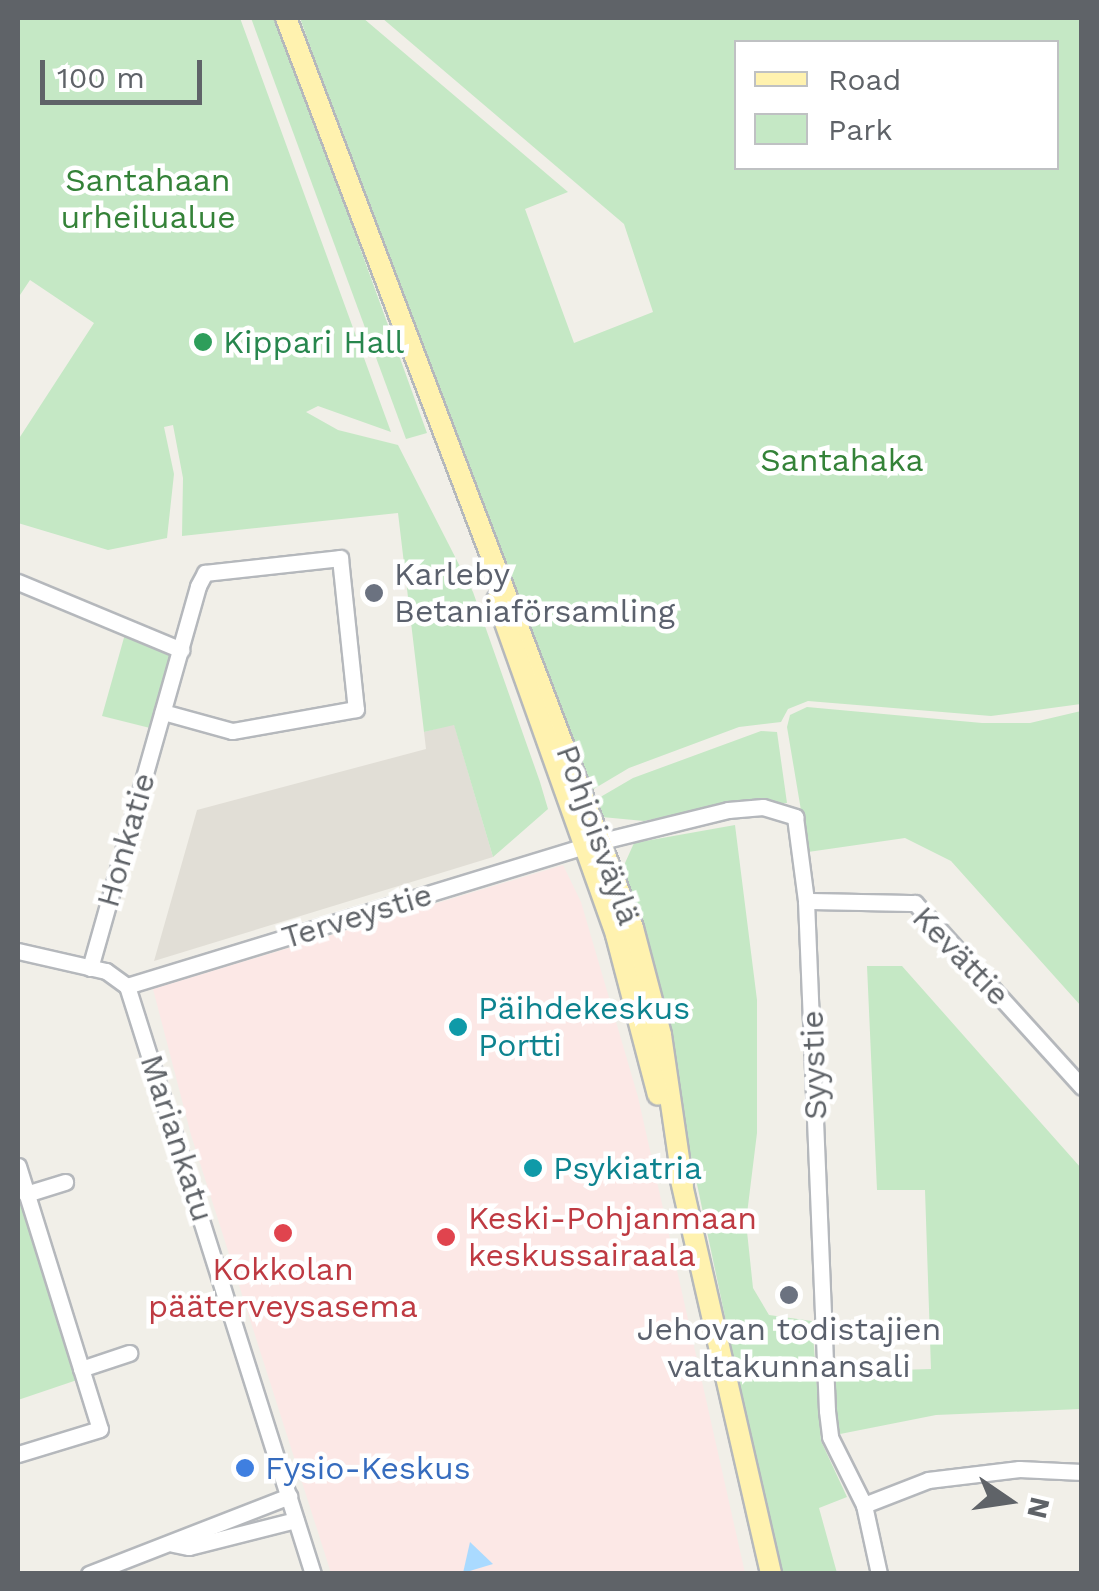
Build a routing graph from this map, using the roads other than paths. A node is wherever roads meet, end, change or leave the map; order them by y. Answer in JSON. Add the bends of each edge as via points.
{"nodes":[{"id":1,"x":288,"y":18,"type":"edge"},
{"id":2,"x":18,"y":582,"type":"edge"},
{"id":3,"x":181,"y":650,"type":"junction"},
{"id":4,"x":164,"y":712,"type":"junction"},
{"id":5,"x":594,"y":843,"type":"junction"},
{"id":6,"x":806,"y":900,"type":"junction"},
{"id":7,"x":18,"y":952,"type":"edge"},
{"id":8,"x":90,"y":968,"type":"junction"},
{"id":9,"x":127,"y":986,"type":"junction"},
{"id":10,"x":1082,"y":1086,"type":"edge"},
{"id":11,"x":18,"y":1166,"type":"edge"},
{"id":12,"x":65,"y":1182,"type":"dead end"},
{"id":13,"x":26,"y":1194,"type":"junction"},
{"id":14,"x":129,"y":1353,"type":"dead end"},
{"id":15,"x":81,"y":1369,"type":"junction"},
{"id":16,"x":18,"y":1454,"type":"edge"},
{"id":17,"x":1082,"y":1472,"type":"edge"},
{"id":18,"x":289,"y":1496,"type":"junction"},
{"id":19,"x":864,"y":1506,"type":"junction"},
{"id":20,"x":296,"y":1520,"type":"junction"},
{"id":21,"x":173,"y":1544,"type":"junction"},
{"id":22,"x":770,"y":1571,"type":"edge"},
{"id":23,"x":89,"y":1574,"type":"edge"},
{"id":24,"x":313,"y":1574,"type":"edge"},
{"id":25,"x":879,"y":1574,"type":"edge"}],
"edges":[{"from":1,"to":5,"type":"main road","name":"Pohjoisväylä","via":[[465,498],[530,646]]},
{"from":2,"to":3,"type":"street"},
{"from":3,"to":4,"type":"street","name":"Honkatie"},
{"from":3,"to":4,"type":"street","name":"Honkatie","via":[[205,573],[340,558],[356,709],[232,731]]},
{"from":4,"to":8,"type":"street","name":"Honkatie"},
{"from":5,"to":6,"type":"street","name":"Syystie","via":[[728,810],[780,810],[795,817]]},
{"from":5,"to":9,"type":"street","name":"Terveystie"},
{"from":5,"to":22,"type":"main road","name":"Pohjoisväylä","via":[[684,1185]]},
{"from":6,"to":10,"type":"street","name":"Kevättie","via":[[915,904]]},
{"from":6,"to":19,"type":"street","name":"Syystie","via":[[827,1411],[830,1438]]},
{"from":7,"to":8,"type":"street"},
{"from":8,"to":9,"type":"street"},
{"from":9,"to":18,"type":"street","name":"Mariankatu"},
{"from":11,"to":13,"type":"street"},
{"from":12,"to":13,"type":"street"},
{"from":13,"to":15,"type":"street"},
{"from":14,"to":15,"type":"street"},
{"from":15,"to":16,"type":"street","via":[[100,1429]]},
{"from":17,"to":19,"type":"street","via":[[1020,1469],[928,1480]]},
{"from":18,"to":20,"type":"street","name":"Mariankatu"},
{"from":18,"to":21,"type":"street","via":[[184,1532]]},
{"from":19,"to":25,"type":"street","name":"Syystie"},
{"from":20,"to":21,"type":"street","via":[[189,1547]]},
{"from":20,"to":24,"type":"street","name":"Mariankatu"},
{"from":21,"to":23,"type":"street"}]}
